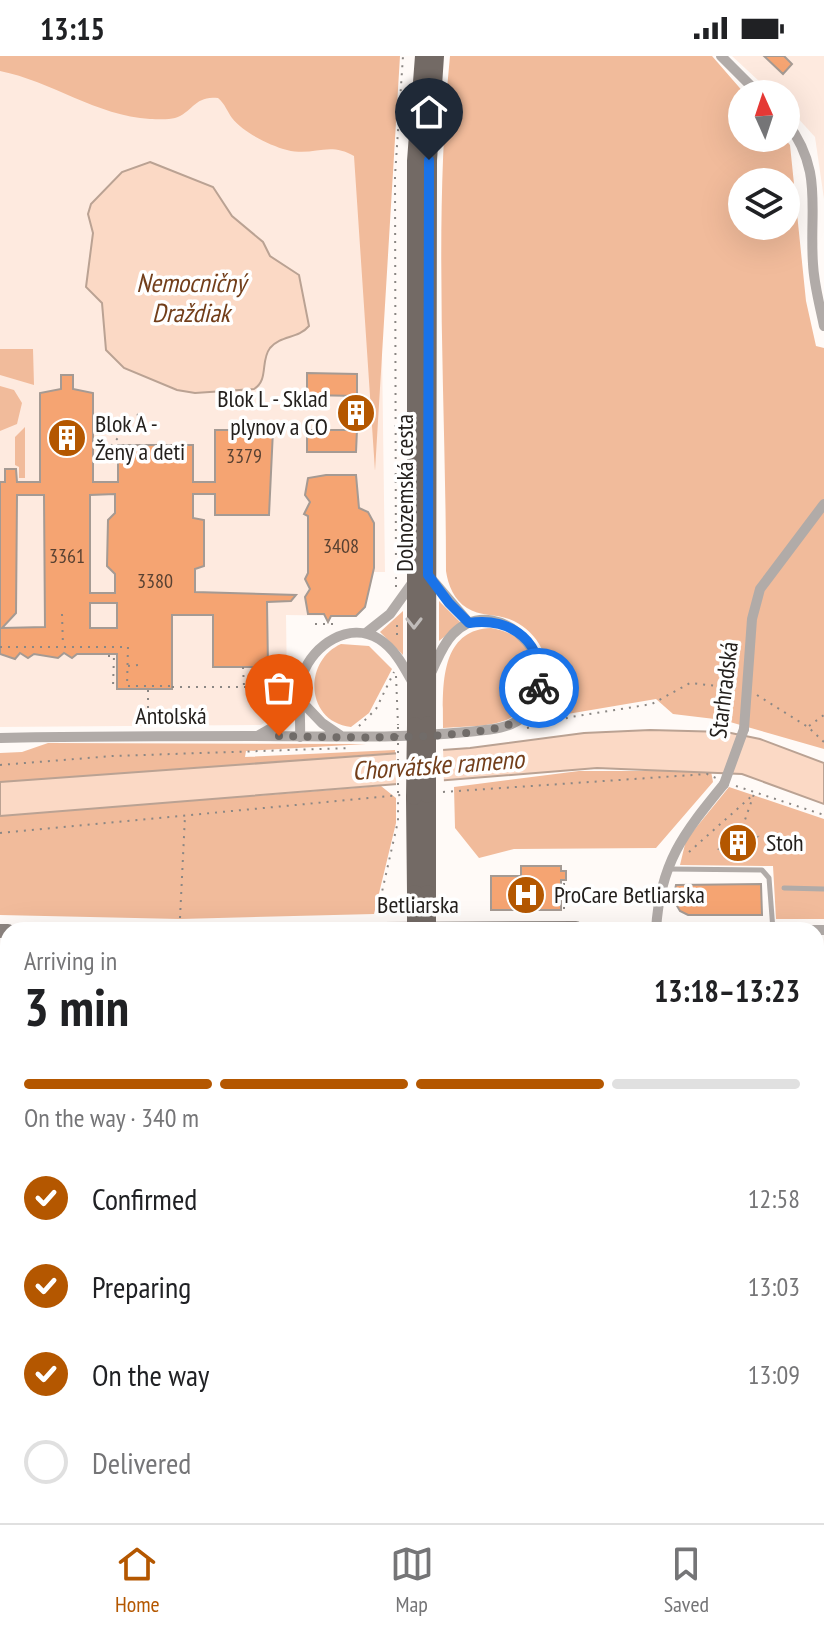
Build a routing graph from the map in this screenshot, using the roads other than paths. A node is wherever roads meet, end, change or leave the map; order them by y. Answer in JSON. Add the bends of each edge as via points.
{"nodes":[{"id":1,"x":423,"y":56,"type":"edge"},
{"id":2,"x":436,"y":56,"type":"edge"},
{"id":3,"x":721,"y":56,"type":"edge"},
{"id":4,"x":745,"y":80,"type":"edge"},
{"id":5,"x":800,"y":140,"type":"edge"},
{"id":6,"x":819,"y":229,"type":"edge"},
{"id":7,"x":824,"y":326,"type":"edge"},
{"id":8,"x":824,"y":504,"type":"edge"},
{"id":9,"x":421,"y":577,"type":"junction"},
{"id":10,"x":469,"y":623,"type":"junction"},
{"id":11,"x":366,"y":633,"type":"junction"},
{"id":12,"x":421,"y":681,"type":"junction"},
{"id":13,"x":301,"y":701,"type":"junction"},
{"id":14,"x":258,"y":736,"type":"junction"},
{"id":15,"x":300,"y":737,"type":"junction"},
{"id":16,"x":0,"y":738,"type":"edge"},
{"id":17,"x":343,"y":743,"type":"junction"},
{"id":18,"x":665,"y":869,"type":"junction"},
{"id":19,"x":784,"y":888,"type":"dead end"},
{"id":20,"x":824,"y":889,"type":"edge"},
{"id":21,"x":421,"y":893,"type":"junction"},
{"id":22,"x":416,"y":922,"type":"edge"},
{"id":23,"x":426,"y":922,"type":"edge"},
{"id":24,"x":655,"y":922,"type":"edge"},
{"id":25,"x":772,"y":922,"type":"edge"}],
"edges":[{"from":1,"to":9,"type":"main road","name":"Dolnozemská cesta","via":[[415,161]]},
{"from":2,"to":9,"type":"main road","name":"Dolnozemská cesta","via":[[429,160]]},
{"from":3,"to":4,"type":"street"},
{"from":5,"to":6,"type":"street","via":[[808,151]]},
{"from":6,"to":7,"type":"street","via":[[813,265]]},
{"from":8,"to":18,"type":"street","name":"Starhradská","bridge":true,"via":[[760,589],[752,619],[744,729],[724,784],[693,820]]},
{"from":9,"to":10,"type":"street"},
{"from":9,"to":11,"type":"street"},
{"from":9,"to":12,"type":"main road","name":"Dolnozemská cesta"},
{"from":10,"to":12,"type":"street","via":[[445,644]]},
{"from":10,"to":17,"type":"street","name":"Antolská","via":[[508,626],[533,648],[540,679],[525,716],[491,729]]},
{"from":11,"to":12,"type":"street","via":[[389,647]]},
{"from":11,"to":13,"type":"street","via":[[345,635],[319,648],[304,672]]},
{"from":12,"to":21,"type":"main road","name":"Dolnozemská cesta","bridge":true,"via":[[413,725]]},
{"from":13,"to":14,"type":"street"},
{"from":13,"to":15,"type":"street"},
{"from":13,"to":17,"type":"street"},
{"from":14,"to":15,"type":"street","name":"Antolská"},
{"from":14,"to":16,"type":"street","name":"Antolská"},
{"from":15,"to":17,"type":"street","name":"Antolská"},
{"from":18,"to":24,"type":"street","name":"Starhradská"},
{"from":18,"to":25,"type":"lane","via":[[762,870],[769,878]]},
{"from":19,"to":20,"type":"lane"},
{"from":21,"to":22,"type":"main road","name":"Dolnozemská cesta","bridge":true},
{"from":21,"to":23,"type":"main road","name":"Dolnozemská cesta","bridge":true}]}
